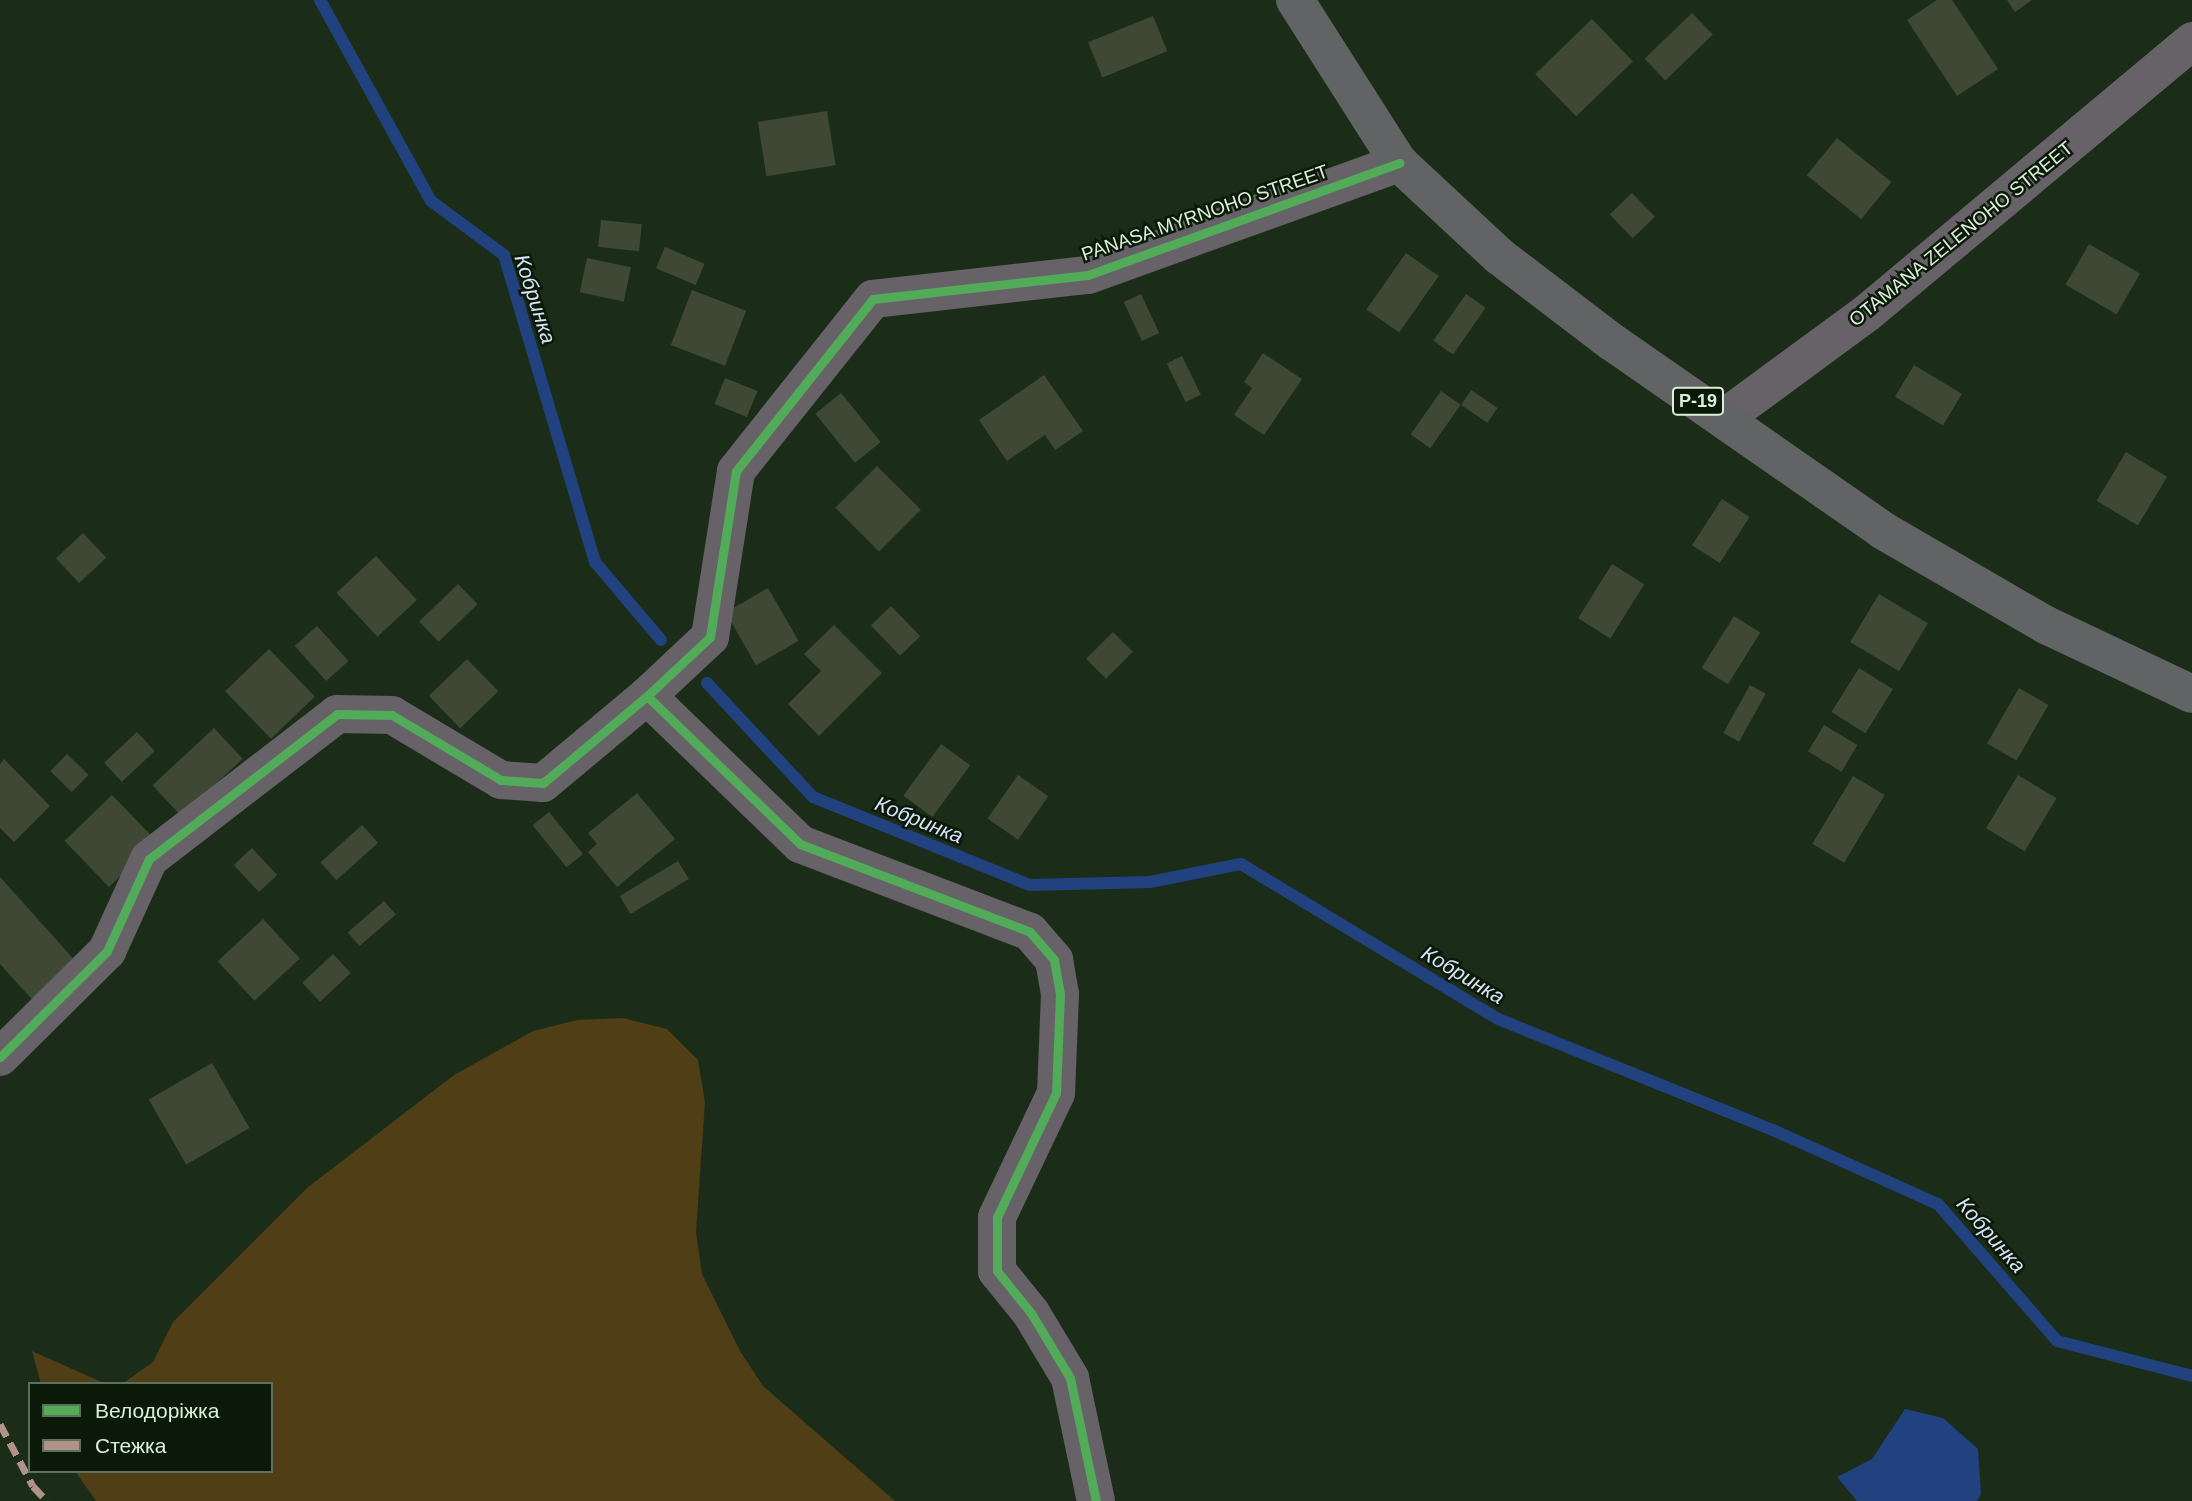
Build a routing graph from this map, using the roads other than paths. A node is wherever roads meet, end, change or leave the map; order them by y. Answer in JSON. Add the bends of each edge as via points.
{"nodes":[{"id":1,"x":1295,"y":0,"type":"edge"},
{"id":2,"x":2192,"y":41,"type":"edge"},
{"id":3,"x":1399,"y":163,"type":"junction"},
{"id":4,"x":1724,"y":418,"type":"junction"},
{"id":5,"x":2192,"y":694,"type":"edge"},
{"id":6,"x":647,"y":696,"type":"junction"},
{"id":7,"x":0,"y":1056,"type":"edge"},
{"id":8,"x":1096,"y":1501,"type":"edge"}],
"edges":[{"from":1,"to":3,"type":"main road","number":"Р-19"},
{"from":2,"to":4,"type":"street","name":"OTAMANA ZELENOHO STREET","via":[[1867,313]]},
{"from":3,"to":4,"type":"main road","number":"Р-19","via":[[1499,256],[1612,342]]},
{"from":3,"to":6,"type":"street","name":"PANASA MYRNOHO STREET","via":[[1088,275],[873,299],[736,471],[710,637]]},
{"from":4,"to":5,"type":"main road","number":"Р-19","via":[[1882,530],[2046,625]]},
{"from":6,"to":7,"type":"street","name":"PANASA MYRNOHO STREET","via":[[542,783],[501,780],[393,715],[337,715],[149,859],[107,951]]},
{"from":6,"to":8,"type":"street","via":[[800,844],[1030,932],[1054,960],[1060,994],[1056,1093],[997,1217],[997,1271],[1031,1313],[1070,1378]]}]}
